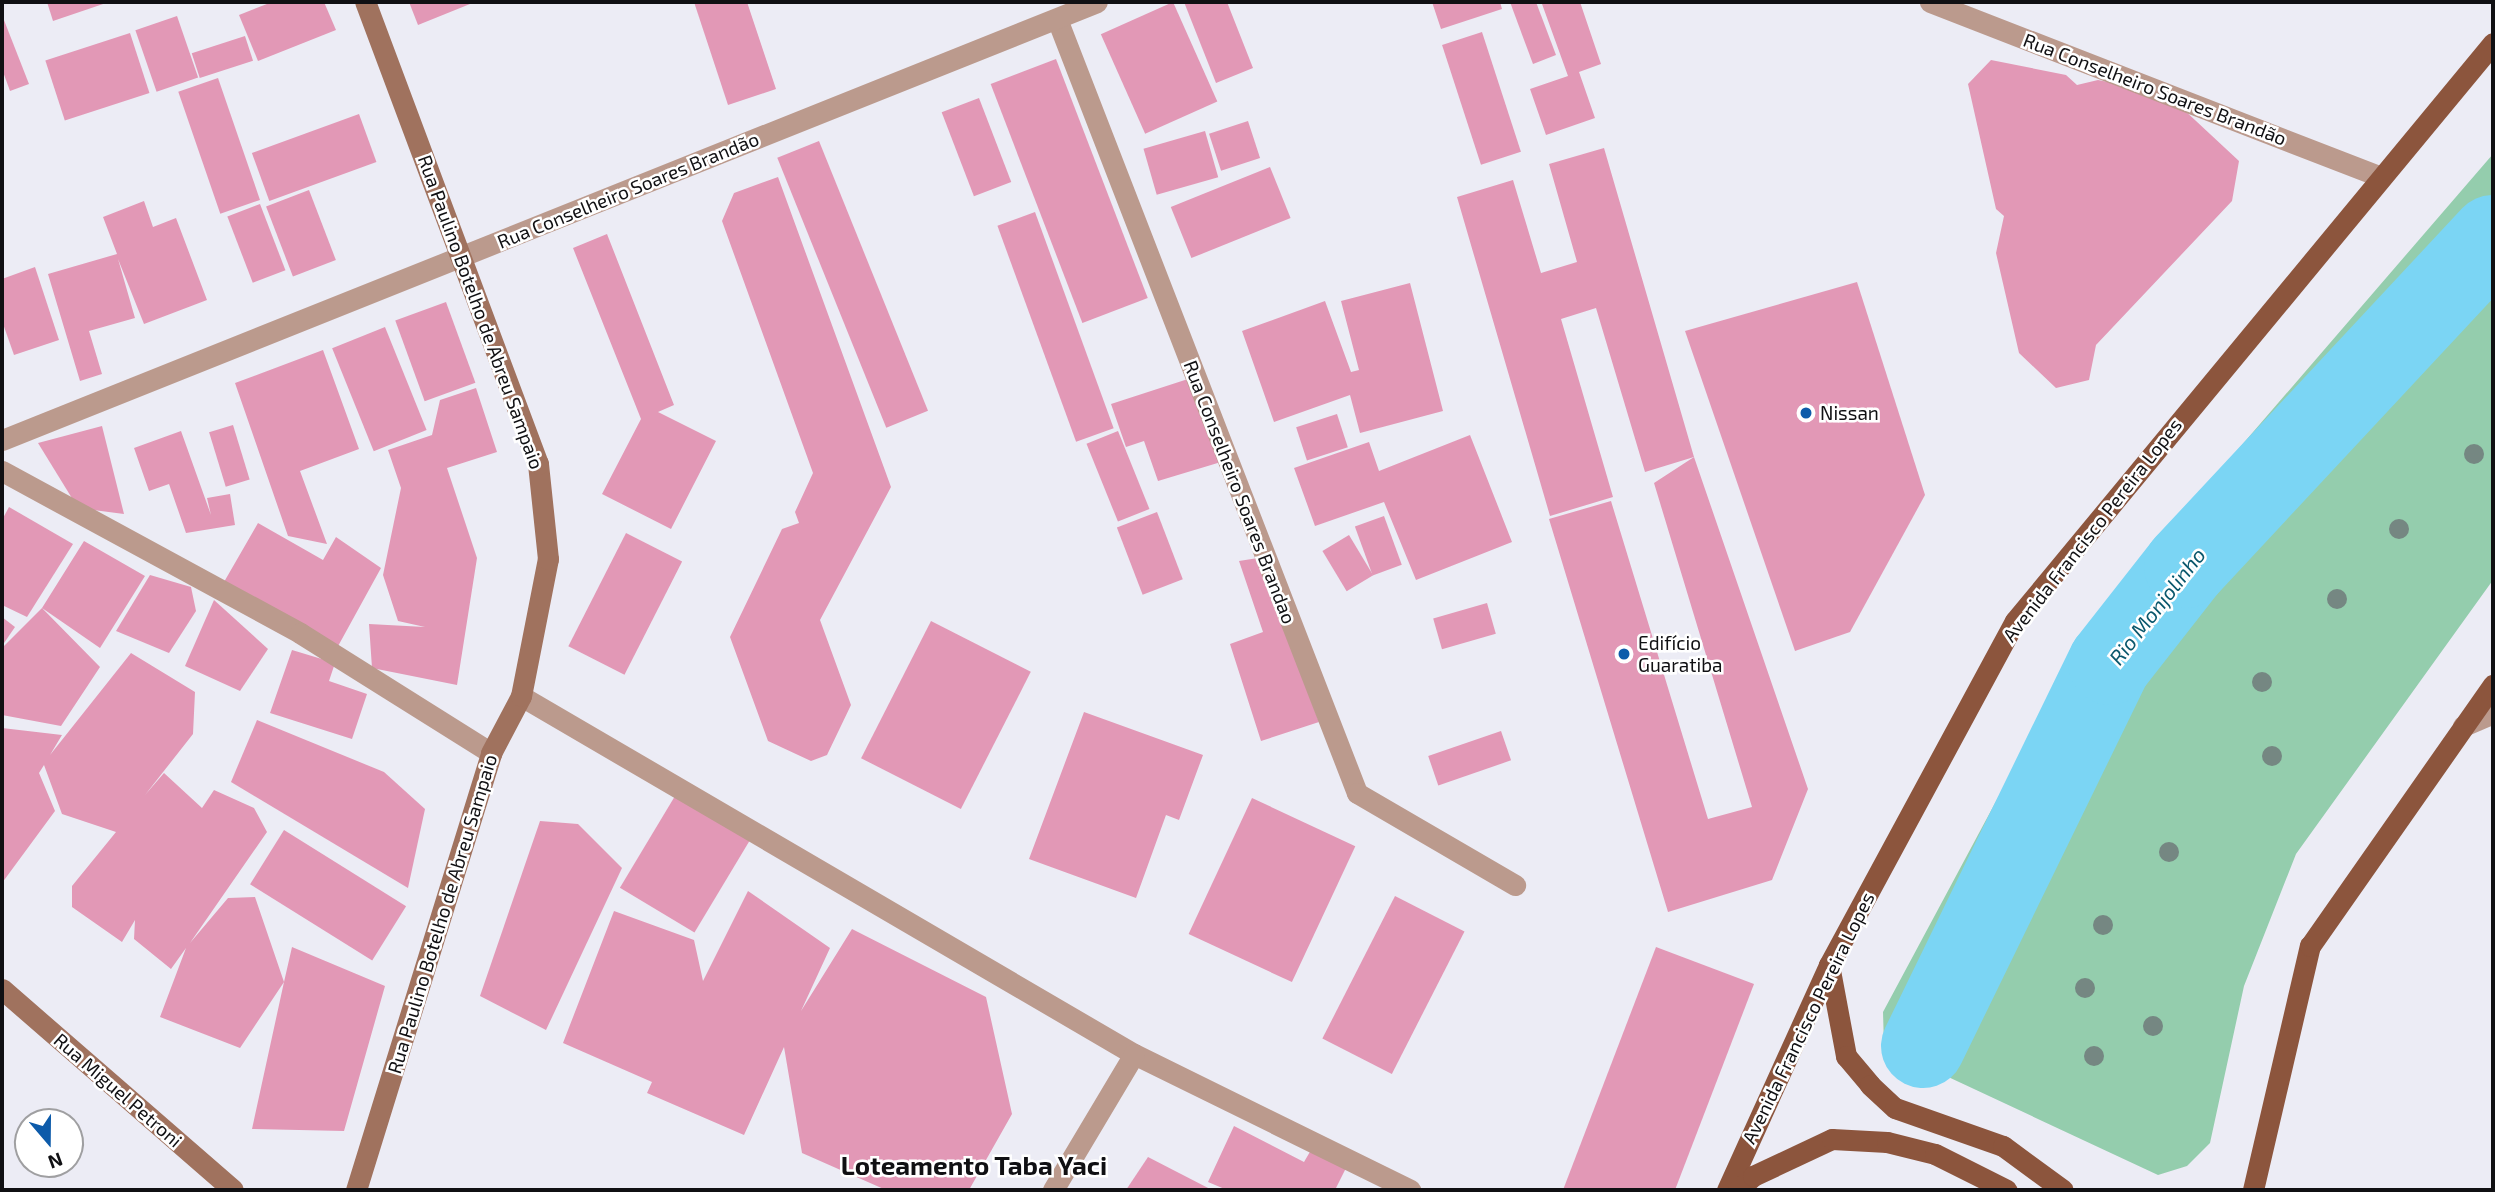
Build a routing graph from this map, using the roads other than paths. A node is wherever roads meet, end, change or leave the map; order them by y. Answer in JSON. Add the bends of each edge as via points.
{"nodes":[{"id":1,"x":365,"y":2,"type":"edge"},
{"id":2,"x":1097,"y":2,"type":"edge"},
{"id":3,"x":1930,"y":2,"type":"edge"},
{"id":4,"x":1057,"y":19,"type":"junction"},
{"id":5,"x":2493,"y":43,"type":"edge"},
{"id":6,"x":2379,"y":176,"type":"junction"},
{"id":7,"x":464,"y":255,"type":"junction"},
{"id":8,"x":2,"y":440,"type":"edge"},
{"id":9,"x":2,"y":471,"type":"edge"},
{"id":10,"x":2493,"y":685,"type":"edge"},
{"id":11,"x":521,"y":696,"type":"junction"},
{"id":12,"x":2493,"y":713,"type":"edge"},
{"id":13,"x":2463,"y":726,"type":"junction"},
{"id":14,"x":491,"y":753,"type":"junction"},
{"id":15,"x":1515,"y":885,"type":"dead end"},
{"id":16,"x":1829,"y":965,"type":"junction"},
{"id":17,"x":2,"y":989,"type":"edge"},
{"id":18,"x":1134,"y":1054,"type":"junction"},
{"id":19,"x":233,"y":1190,"type":"edge"},
{"id":20,"x":356,"y":1190,"type":"edge"},
{"id":21,"x":1053,"y":1190,"type":"edge"},
{"id":22,"x":1409,"y":1190,"type":"edge"},
{"id":23,"x":1727,"y":1190,"type":"edge"},
{"id":24,"x":1738,"y":1190,"type":"edge"},
{"id":25,"x":2007,"y":1190,"type":"edge"},
{"id":26,"x":2063,"y":1190,"type":"edge"},
{"id":27,"x":2253,"y":1190,"type":"edge"}],
"edges":[{"from":1,"to":7,"type":"street","name":"Rua Paulino Botelho de Abreu Sampaio"},
{"from":2,"to":4,"type":"street","name":"Rua Conselheiro Soares Brandão"},
{"from":3,"to":6,"type":"street","name":"Rua Conselheiro Soares Brandão"},
{"from":4,"to":7,"type":"street","name":"Rua Conselheiro Soares Brandão"},
{"from":4,"to":15,"type":"street","name":"Rua Conselheiro Soares Brandao","via":[[1357,793]]},
{"from":5,"to":6,"type":"main road","name":"Avenida Francisco Pereira Lopes"},
{"from":6,"to":16,"type":"main road","name":"Avenida Francisco Pereira Lopes","via":[[2015,621]]},
{"from":7,"to":8,"type":"street","name":"Rua Conselheiro Soares Brandão"},
{"from":7,"to":11,"type":"street","name":"Rua Paulino Botelho de Abreu Sampaio","via":[[538,464],[548,559]]},
{"from":9,"to":14,"type":"street","via":[[300,633]]},
{"from":10,"to":13,"type":"main road"},
{"from":11,"to":14,"type":"street","name":"Rua Paulino Botelho de Abreu Sampaio"},
{"from":11,"to":18,"type":"street"},
{"from":12,"to":13,"type":"street"},
{"from":13,"to":27,"type":"main road","via":[[2310,946]]},
{"from":14,"to":20,"type":"street","name":"Rua Paulino Botelho de Abreu Sampaio"},
{"from":16,"to":23,"type":"main road","name":"Avenida Francisco Pereira Lopes"},
{"from":16,"to":26,"type":"main road","via":[[1846,1056],[1870,1085],[1895,1108],[2003,1146]]},
{"from":17,"to":19,"type":"street","name":"Rua Miguel Petroni"},
{"from":18,"to":21,"type":"street"},
{"from":18,"to":22,"type":"street"},
{"from":24,"to":25,"type":"main road","via":[[1832,1139],[1887,1142],[1935,1154]]}]}
